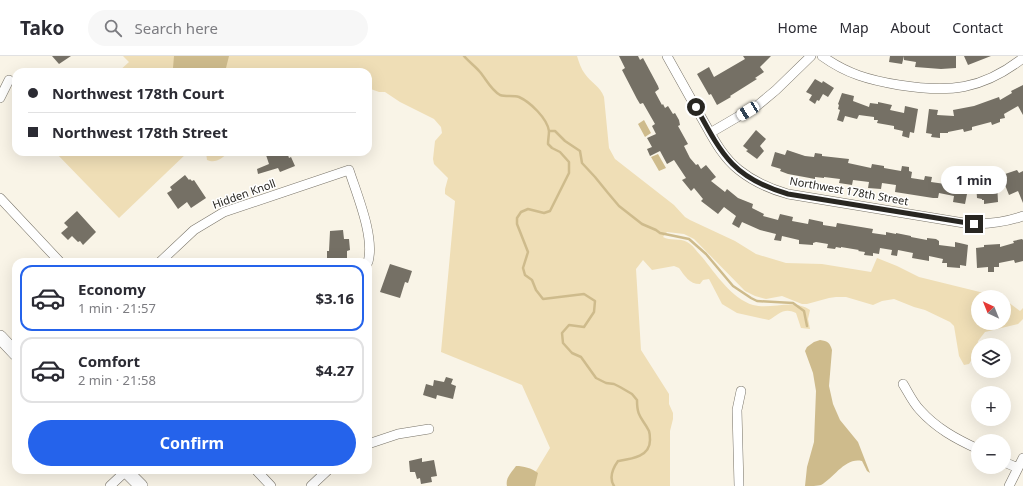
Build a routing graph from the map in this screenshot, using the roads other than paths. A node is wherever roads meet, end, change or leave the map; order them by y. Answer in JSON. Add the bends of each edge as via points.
{"nodes":[{"id":1,"x":667,"y":56,"type":"edge"},
{"id":2,"x":811,"y":56,"type":"edge"},
{"id":3,"x":822,"y":56,"type":"edge"},
{"id":4,"x":1023,"y":58,"type":"edge"},
{"id":5,"x":9,"y":80,"type":"dead end"},
{"id":6,"x":0,"y":98,"type":"edge"},
{"id":7,"x":710,"y":133,"type":"junction"},
{"id":8,"x":0,"y":198,"type":"edge"},
{"id":9,"x":1023,"y":216,"type":"edge"},
{"id":10,"x":56,"y":258,"type":"edge"},
{"id":11,"x":164,"y":258,"type":"edge"},
{"id":12,"x":368,"y":258,"type":"edge"},
{"id":13,"x":0,"y":337,"type":"edge"},
{"id":14,"x":12,"y":350,"type":"edge"},
{"id":15,"x":903,"y":384,"type":"dead end"},
{"id":16,"x":741,"y":391,"type":"dead end"},
{"id":17,"x":429,"y":429,"type":"dead end"},
{"id":18,"x":372,"y":442,"type":"edge"},
{"id":19,"x":971,"y":446,"type":"edge"},
{"id":20,"x":1023,"y":458,"type":"edge"},
{"id":21,"x":1011,"y":465,"type":"edge"},
{"id":22,"x":1018,"y":468,"type":"junction"},
{"id":23,"x":122,"y":474,"type":"edge"},
{"id":24,"x":130,"y":474,"type":"edge"},
{"id":25,"x":260,"y":474,"type":"edge"},
{"id":26,"x":324,"y":474,"type":"edge"},
{"id":27,"x":110,"y":486,"type":"edge"},
{"id":28,"x":141,"y":486,"type":"edge"},
{"id":29,"x":271,"y":486,"type":"edge"},
{"id":30,"x":311,"y":486,"type":"edge"},
{"id":31,"x":739,"y":486,"type":"edge"},
{"id":32,"x":1009,"y":486,"type":"edge"}],
"edges":[{"from":1,"to":7,"type":"street","name":"Northwest 178th Street"},
{"from":2,"to":7,"type":"street","via":[[758,105]]},
{"from":3,"to":4,"type":"street","via":[[841,68],[872,80],[938,90],[955,89],[982,82],[1009,69]]},
{"from":5,"to":6,"type":"street"},
{"from":7,"to":9,"type":"street","name":"Northwest 178th Street","via":[[726,158],[738,170],[770,189],[788,194],[964,223],[984,224]]},
{"from":8,"to":10,"type":"street"},
{"from":11,"to":12,"type":"street","name":"Hidden Knoll","via":[[194,230],[224,212],[349,170],[366,223],[370,243]]},
{"from":13,"to":14,"type":"street"},
{"from":15,"to":19,"type":"street","via":[[919,409],[936,425]]},
{"from":16,"to":31,"type":"street","via":[[737,410]]},
{"from":17,"to":18,"type":"street"},
{"from":20,"to":22,"type":"street"},
{"from":21,"to":22,"type":"street"},
{"from":22,"to":32,"type":"street"},
{"from":23,"to":27,"type":"street"},
{"from":24,"to":28,"type":"street"},
{"from":25,"to":29,"type":"street"},
{"from":26,"to":30,"type":"street"}]}
